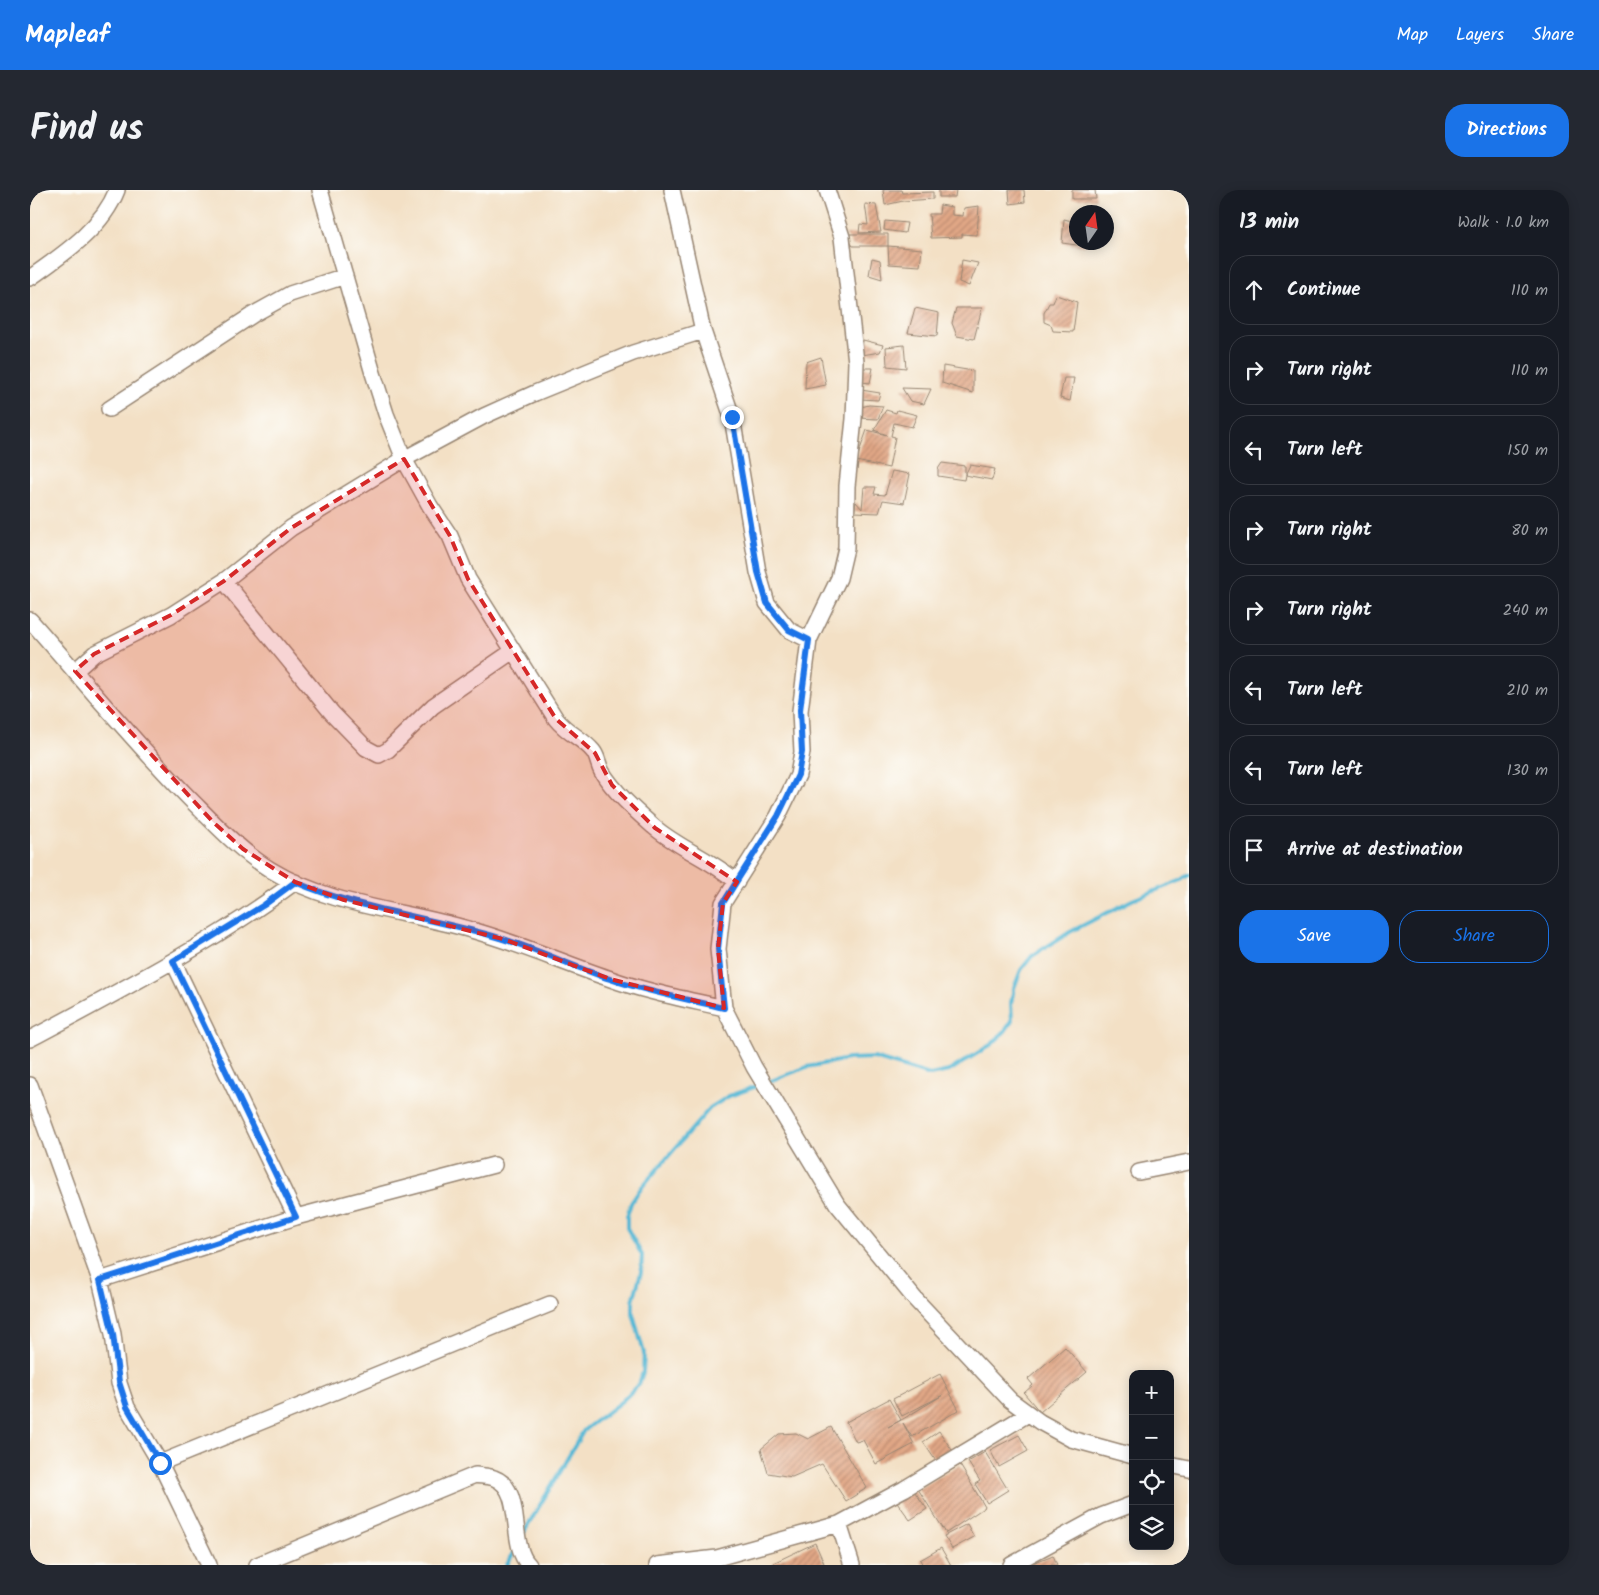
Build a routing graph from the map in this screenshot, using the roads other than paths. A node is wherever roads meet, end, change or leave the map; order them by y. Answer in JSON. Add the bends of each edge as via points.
{"nodes":[{"id":1,"x":117,"y":190,"type":"edge"},
{"id":2,"x":320,"y":190,"type":"edge"},
{"id":3,"x":672,"y":190,"type":"edge"},
{"id":4,"x":827,"y":190,"type":"edge"},
{"id":5,"x":344,"y":276,"type":"junction"},
{"id":6,"x":30,"y":278,"type":"edge"},
{"id":7,"x":702,"y":331,"type":"junction"},
{"id":8,"x":109,"y":409,"type":"dead end"},
{"id":9,"x":404,"y":458,"type":"junction"},
{"id":10,"x":224,"y":581,"type":"junction"},
{"id":11,"x":30,"y":620,"type":"edge"},
{"id":12,"x":809,"y":640,"type":"junction"},
{"id":13,"x":513,"y":651,"type":"junction"},
{"id":14,"x":75,"y":671,"type":"junction"},
{"id":15,"x":295,"y":882,"type":"junction"},
{"id":16,"x":737,"y":882,"type":"junction"},
{"id":17,"x":173,"y":961,"type":"junction"},
{"id":18,"x":724,"y":1008,"type":"junction"},
{"id":19,"x":30,"y":1039,"type":"edge"},
{"id":20,"x":30,"y":1085,"type":"edge"},
{"id":21,"x":1189,"y":1162,"type":"edge"},
{"id":22,"x":494,"y":1165,"type":"dead end"},
{"id":23,"x":1139,"y":1172,"type":"dead end"},
{"id":24,"x":296,"y":1217,"type":"junction"},
{"id":25,"x":100,"y":1280,"type":"junction"},
{"id":26,"x":550,"y":1304,"type":"dead end"},
{"id":27,"x":1028,"y":1414,"type":"junction"},
{"id":28,"x":1129,"y":1455,"type":"edge"},
{"id":29,"x":160,"y":1463,"type":"junction"},
{"id":30,"x":1130,"y":1505,"type":"edge"},
{"id":31,"x":839,"y":1524,"type":"junction"},
{"id":32,"x":209,"y":1565,"type":"edge"},
{"id":33,"x":257,"y":1565,"type":"edge"},
{"id":34,"x":529,"y":1565,"type":"edge"},
{"id":35,"x":657,"y":1565,"type":"edge"},
{"id":36,"x":852,"y":1565,"type":"edge"},
{"id":37,"x":1012,"y":1565,"type":"edge"}],
"edges":[{"from":1,"to":6,"type":"street","via":[[105,215]]},
{"from":2,"to":5,"type":"street"},
{"from":3,"to":7,"type":"street"},
{"from":4,"to":12,"type":"street","via":[[842,237],[856,362],[854,419],[846,486],[846,548],[839,578]]},
{"from":5,"to":8,"type":"street","via":[[290,294],[254,314]]},
{"from":5,"to":9,"type":"street","via":[[386,414]]},
{"from":7,"to":9,"type":"street","via":[[633,353],[534,393]]},
{"from":7,"to":12,"type":"street","via":[[732,417],[758,572],[767,603],[789,630]]},
{"from":9,"to":10,"type":"street","via":[[291,528]]},
{"from":9,"to":13,"type":"street","via":[[450,536],[468,579]]},
{"from":10,"to":13,"type":"street","via":[[332,713],[366,748],[378,755],[388,750],[433,706]]},
{"from":10,"to":14,"type":"street","via":[[171,615],[94,654]]},
{"from":11,"to":14,"type":"street"},
{"from":12,"to":16,"type":"street","via":[[800,710],[802,752],[798,775],[778,816]]},
{"from":13,"to":16,"type":"street","via":[[556,719],[595,753],[601,770],[628,803],[655,828],[724,870]]},
{"from":14,"to":15,"type":"street","via":[[213,822],[270,870]]},
{"from":15,"to":17,"type":"street"},
{"from":15,"to":18,"type":"street","via":[[344,900],[503,939],[660,994]]},
{"from":16,"to":18,"type":"street","via":[[723,903],[718,949]]},
{"from":17,"to":19,"type":"street"},
{"from":17,"to":24,"type":"street"},
{"from":18,"to":27,"type":"street","via":[[754,1067],[836,1204],[915,1299],[1010,1400]]},
{"from":20,"to":25,"type":"street"},
{"from":21,"to":23,"type":"street"},
{"from":22,"to":24,"type":"street"},
{"from":24,"to":25,"type":"street"},
{"from":25,"to":29,"type":"street","via":[[113,1334],[119,1382],[127,1407]]},
{"from":26,"to":29,"type":"street"},
{"from":27,"to":28,"type":"street","via":[[1071,1439]]},
{"from":27,"to":31,"type":"street"},
{"from":29,"to":32,"type":"street"},
{"from":30,"to":37,"type":"street","via":[[1101,1516]]},
{"from":31,"to":35,"type":"street","via":[[717,1558]]},
{"from":31,"to":36,"type":"street"},
{"from":33,"to":34,"type":"street","via":[[475,1475],[504,1483],[515,1510],[518,1544]]}]}
